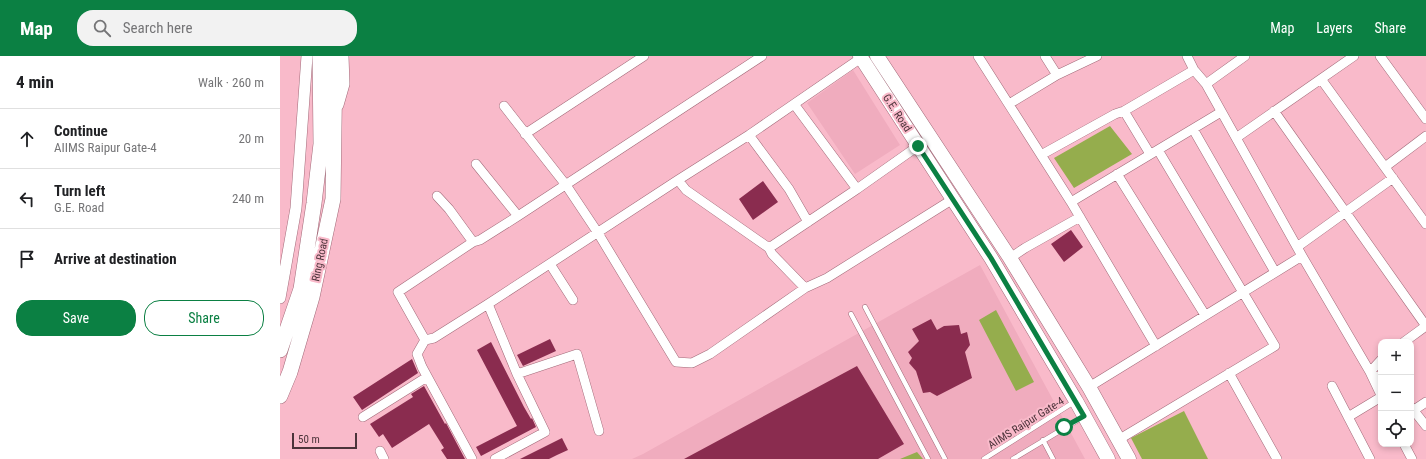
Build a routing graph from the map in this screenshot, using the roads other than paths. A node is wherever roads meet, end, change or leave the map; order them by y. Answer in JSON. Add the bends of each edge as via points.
{"nodes":[{"id":1,"x":307,"y":56,"type":"edge"},
{"id":2,"x":320,"y":56,"type":"edge"},
{"id":3,"x":335,"y":56,"type":"edge"},
{"id":4,"x":343,"y":56,"type":"edge"},
{"id":5,"x":644,"y":56,"type":"edge"},
{"id":6,"x":762,"y":56,"type":"edge"},
{"id":7,"x":877,"y":56,"type":"edge"},
{"id":8,"x":978,"y":56,"type":"edge"},
{"id":9,"x":1045,"y":56,"type":"edge"},
{"id":10,"x":1097,"y":56,"type":"edge"},
{"id":11,"x":1187,"y":56,"type":"edge"},
{"id":12,"x":1354,"y":56,"type":"edge"},
{"id":13,"x":1380,"y":56,"type":"edge"},
{"id":14,"x":860,"y":57,"type":"edge"},
{"id":15,"x":1244,"y":57,"type":"edge"},
{"id":16,"x":1194,"y":70,"type":"junction"},
{"id":17,"x":1057,"y":75,"type":"junction"},
{"id":18,"x":1321,"y":79,"type":"junction"},
{"id":19,"x":1206,"y":84,"type":"junction"},
{"id":20,"x":794,"y":104,"type":"junction"},
{"id":21,"x":1008,"y":104,"type":"junction"},
{"id":22,"x":504,"y":106,"type":"dead end"},
{"id":23,"x":334,"y":111,"type":"junction"},
{"id":24,"x":1124,"y":111,"type":"junction"},
{"id":25,"x":1274,"y":111,"type":"junction"},
{"id":26,"x":1221,"y":112,"type":"junction"},
{"id":27,"x":1426,"y":119,"type":"edge"},
{"id":28,"x":1193,"y":129,"type":"junction"},
{"id":29,"x":525,"y":134,"type":"junction"},
{"id":30,"x":749,"y":135,"type":"junction"},
{"id":31,"x":1426,"y":136,"type":"edge"},
{"id":32,"x":1236,"y":138,"type":"junction"},
{"id":33,"x":918,"y":146,"type":"junction"},
{"id":34,"x":1154,"y":152,"type":"junction"},
{"id":35,"x":1041,"y":155,"type":"junction"},
{"id":36,"x":476,"y":164,"type":"dead end"},
{"id":37,"x":1385,"y":167,"type":"junction"},
{"id":38,"x":1117,"y":174,"type":"junction"},
{"id":39,"x":1393,"y":178,"type":"junction"},
{"id":40,"x":678,"y":180,"type":"junction"},
{"id":41,"x":566,"y":185,"type":"junction"},
{"id":42,"x":857,"y":189,"type":"junction"},
{"id":43,"x":437,"y":196,"type":"dead end"},
{"id":44,"x":953,"y":199,"type":"junction"},
{"id":45,"x":1071,"y":202,"type":"junction"},
{"id":46,"x":1346,"y":213,"type":"junction"},
{"id":47,"x":518,"y":216,"type":"junction"},
{"id":48,"x":1080,"y":217,"type":"junction"},
{"id":49,"x":808,"y":222,"type":"junction"},
{"id":50,"x":1426,"y":224,"type":"edge"},
{"id":51,"x":598,"y":233,"type":"junction"},
{"id":52,"x":473,"y":242,"type":"junction"},
{"id":53,"x":1296,"y":247,"type":"junction"},
{"id":54,"x":769,"y":248,"type":"junction"},
{"id":55,"x":1302,"y":256,"type":"junction"},
{"id":56,"x":1010,"y":258,"type":"junction"},
{"id":57,"x":550,"y":264,"type":"junction"},
{"id":58,"x":1275,"y":272,"type":"junction"},
{"id":59,"x":805,"y":288,"type":"junction"},
{"id":60,"x":1243,"y":292,"type":"junction"},
{"id":61,"x":280,"y":298,"type":"edge"},
{"id":62,"x":573,"y":300,"type":"dead end"},
{"id":63,"x":488,"y":304,"type":"junction"},
{"id":64,"x":865,"y":307,"type":"dead end"},
{"id":65,"x":851,"y":314,"type":"dead end"},
{"id":66,"x":1206,"y":315,"type":"junction"},
{"id":67,"x":1426,"y":326,"type":"edge"},
{"id":68,"x":1408,"y":339,"type":"edge"},
{"id":69,"x":425,"y":340,"type":"junction"},
{"id":70,"x":1156,"y":346,"type":"junction"},
{"id":71,"x":280,"y":350,"type":"edge"},
{"id":72,"x":1378,"y":363,"type":"edge"},
{"id":73,"x":1370,"y":372,"type":"junction"},
{"id":74,"x":1229,"y":373,"type":"junction"},
{"id":75,"x":517,"y":374,"type":"junction"},
{"id":76,"x":427,"y":377,"type":"junction"},
{"id":77,"x":1378,"y":377,"type":"edge"},
{"id":78,"x":1332,"y":386,"type":"dead end"},
{"id":79,"x":1089,"y":387,"type":"junction"},
{"id":80,"x":1378,"y":389,"type":"edge"},
{"id":81,"x":280,"y":396,"type":"edge"},
{"id":82,"x":1378,"y":398,"type":"edge"},
{"id":83,"x":1076,"y":401,"type":"junction"},
{"id":84,"x":1426,"y":402,"type":"edge"},
{"id":85,"x":1414,"y":408,"type":"edge"},
{"id":86,"x":1414,"y":411,"type":"edge"},
{"id":87,"x":1084,"y":416,"type":"junction"},
{"id":88,"x":363,"y":417,"type":"dead end"},
{"id":89,"x":1348,"y":417,"type":"junction"},
{"id":90,"x":1426,"y":426,"type":"edge"},
{"id":91,"x":599,"y":431,"type":"dead end"},
{"id":92,"x":1043,"y":440,"type":"junction"},
{"id":93,"x":1118,"y":440,"type":"junction"},
{"id":94,"x":1406,"y":447,"type":"edge"},
{"id":95,"x":472,"y":459,"type":"edge"},
{"id":96,"x":495,"y":459,"type":"edge"},
{"id":97,"x":928,"y":459,"type":"edge"},
{"id":98,"x":945,"y":459,"type":"edge"},
{"id":99,"x":984,"y":459,"type":"edge"},
{"id":100,"x":1013,"y":459,"type":"edge"},
{"id":101,"x":1053,"y":459,"type":"edge"},
{"id":102,"x":1108,"y":459,"type":"edge"},
{"id":103,"x":1129,"y":459,"type":"edge"},
{"id":104,"x":1277,"y":459,"type":"edge"},
{"id":105,"x":1370,"y":459,"type":"edge"},
{"id":106,"x":1412,"y":459,"type":"edge"}],
"edges":[{"from":1,"to":61,"type":"street","via":[[296,208]]},
{"from":2,"to":71,"type":"highway","via":[[321,144],[314,203],[301,289]]},
{"from":3,"to":23,"type":"highway","name":"Ring Road"},
{"from":4,"to":23,"type":"street","via":[[344,84]]},
{"from":5,"to":29,"type":"street"},
{"from":6,"to":41,"type":"street"},
{"from":7,"to":56,"type":"main road"},
{"from":8,"to":21,"type":"street"},
{"from":9,"to":17,"type":"street"},
{"from":10,"to":17,"type":"street"},
{"from":11,"to":16,"type":"street"},
{"from":12,"to":18,"type":"street"},
{"from":13,"to":27,"type":"street"},
{"from":14,"to":20,"type":"street"},
{"from":14,"to":33,"type":"main road","name":"G.E. Road"},
{"from":15,"to":19,"type":"street"},
{"from":16,"to":19,"type":"street"},
{"from":16,"to":24,"type":"street"},
{"from":17,"to":21,"type":"street"},
{"from":18,"to":25,"type":"street"},
{"from":18,"to":37,"type":"street"},
{"from":19,"to":26,"type":"street"},
{"from":20,"to":30,"type":"street"},
{"from":20,"to":42,"type":"street"},
{"from":21,"to":35,"type":"street"},
{"from":22,"to":29,"type":"street"},
{"from":23,"to":81,"type":"highway","name":"Ring Road","via":[[333,199],[312,297],[290,372]]},
{"from":24,"to":34,"type":"street"},
{"from":24,"to":35,"type":"street"},
{"from":25,"to":32,"type":"street"},
{"from":25,"to":46,"type":"street"},
{"from":26,"to":28,"type":"street"},
{"from":26,"to":32,"type":"street"},
{"from":28,"to":34,"type":"street"},
{"from":28,"to":58,"type":"street"},
{"from":29,"to":41,"type":"street"},
{"from":30,"to":40,"type":"street"},
{"from":30,"to":49,"type":"street","via":[[789,189]]},
{"from":31,"to":37,"type":"street"},
{"from":32,"to":53,"type":"street"},
{"from":33,"to":42,"type":"street"},
{"from":33,"to":44,"type":"main road","name":"G.E. Road"},
{"from":34,"to":38,"type":"street"},
{"from":34,"to":60,"type":"street"},
{"from":35,"to":45,"type":"street"},
{"from":36,"to":47,"type":"street"},
{"from":37,"to":39,"type":"street"},
{"from":38,"to":45,"type":"street"},
{"from":38,"to":66,"type":"street"},
{"from":39,"to":46,"type":"street"},
{"from":39,"to":50,"type":"street"},
{"from":40,"to":51,"type":"street"},
{"from":40,"to":54,"type":"street","via":[[686,190]]},
{"from":41,"to":47,"type":"street"},
{"from":41,"to":51,"type":"street"},
{"from":42,"to":49,"type":"street"},
{"from":43,"to":52,"type":"street"},
{"from":44,"to":59,"type":"street","via":[[827,278]]},
{"from":44,"to":83,"type":"main road","name":"G.E. Road"},
{"from":45,"to":48,"type":"street"},
{"from":46,"to":53,"type":"street"},
{"from":46,"to":67,"type":"street"},
{"from":47,"to":52,"type":"street"},
{"from":48,"to":56,"type":"street"},
{"from":48,"to":70,"type":"street"},
{"from":49,"to":54,"type":"street"},
{"from":51,"to":57,"type":"street"},
{"from":51,"to":59,"type":"street","via":[[676,362],[692,363],[710,354]]},
{"from":52,"to":69,"type":"street","via":[[398,292]]},
{"from":53,"to":55,"type":"street"},
{"from":54,"to":59,"type":"street"},
{"from":55,"to":58,"type":"street"},
{"from":55,"to":73,"type":"street"},
{"from":56,"to":79,"type":"main road"},
{"from":57,"to":62,"type":"street"},
{"from":57,"to":63,"type":"street"},
{"from":58,"to":60,"type":"street"},
{"from":60,"to":66,"type":"street"},
{"from":60,"to":74,"type":"street","via":[[1275,346]]},
{"from":63,"to":69,"type":"street","via":[[434,338]]},
{"from":63,"to":75,"type":"street"},
{"from":64,"to":98,"type":"lane"},
{"from":65,"to":97,"type":"lane"},
{"from":66,"to":70,"type":"street"},
{"from":67,"to":68,"type":"street"},
{"from":69,"to":76,"type":"street","via":[[417,354]]},
{"from":70,"to":79,"type":"street"},
{"from":72,"to":73,"type":"street"},
{"from":73,"to":77,"type":"street"},
{"from":73,"to":80,"type":"street"},
{"from":74,"to":93,"type":"street"},
{"from":74,"to":104,"type":"street"},
{"from":75,"to":91,"type":"street","via":[[577,354]]},
{"from":75,"to":96,"type":"street","via":[[545,432]]},
{"from":76,"to":88,"type":"street"},
{"from":76,"to":95,"type":"street"},
{"from":78,"to":89,"type":"street"},
{"from":79,"to":93,"type":"main road"},
{"from":82,"to":89,"type":"street"},
{"from":83,"to":87,"type":"main road","name":"G.E. Road"},
{"from":83,"to":99,"type":"lane","name":"AIIMS Raipur Gate-4"},
{"from":84,"to":85,"type":"street"},
{"from":86,"to":90,"type":"street"},
{"from":87,"to":92,"type":"lane"},
{"from":87,"to":102,"type":"main road","name":"G.E. Road"},
{"from":89,"to":105,"type":"street"},
{"from":92,"to":100,"type":"lane"},
{"from":92,"to":101,"type":"lane"},
{"from":93,"to":103,"type":"main road"},
{"from":94,"to":106,"type":"street"}]}
